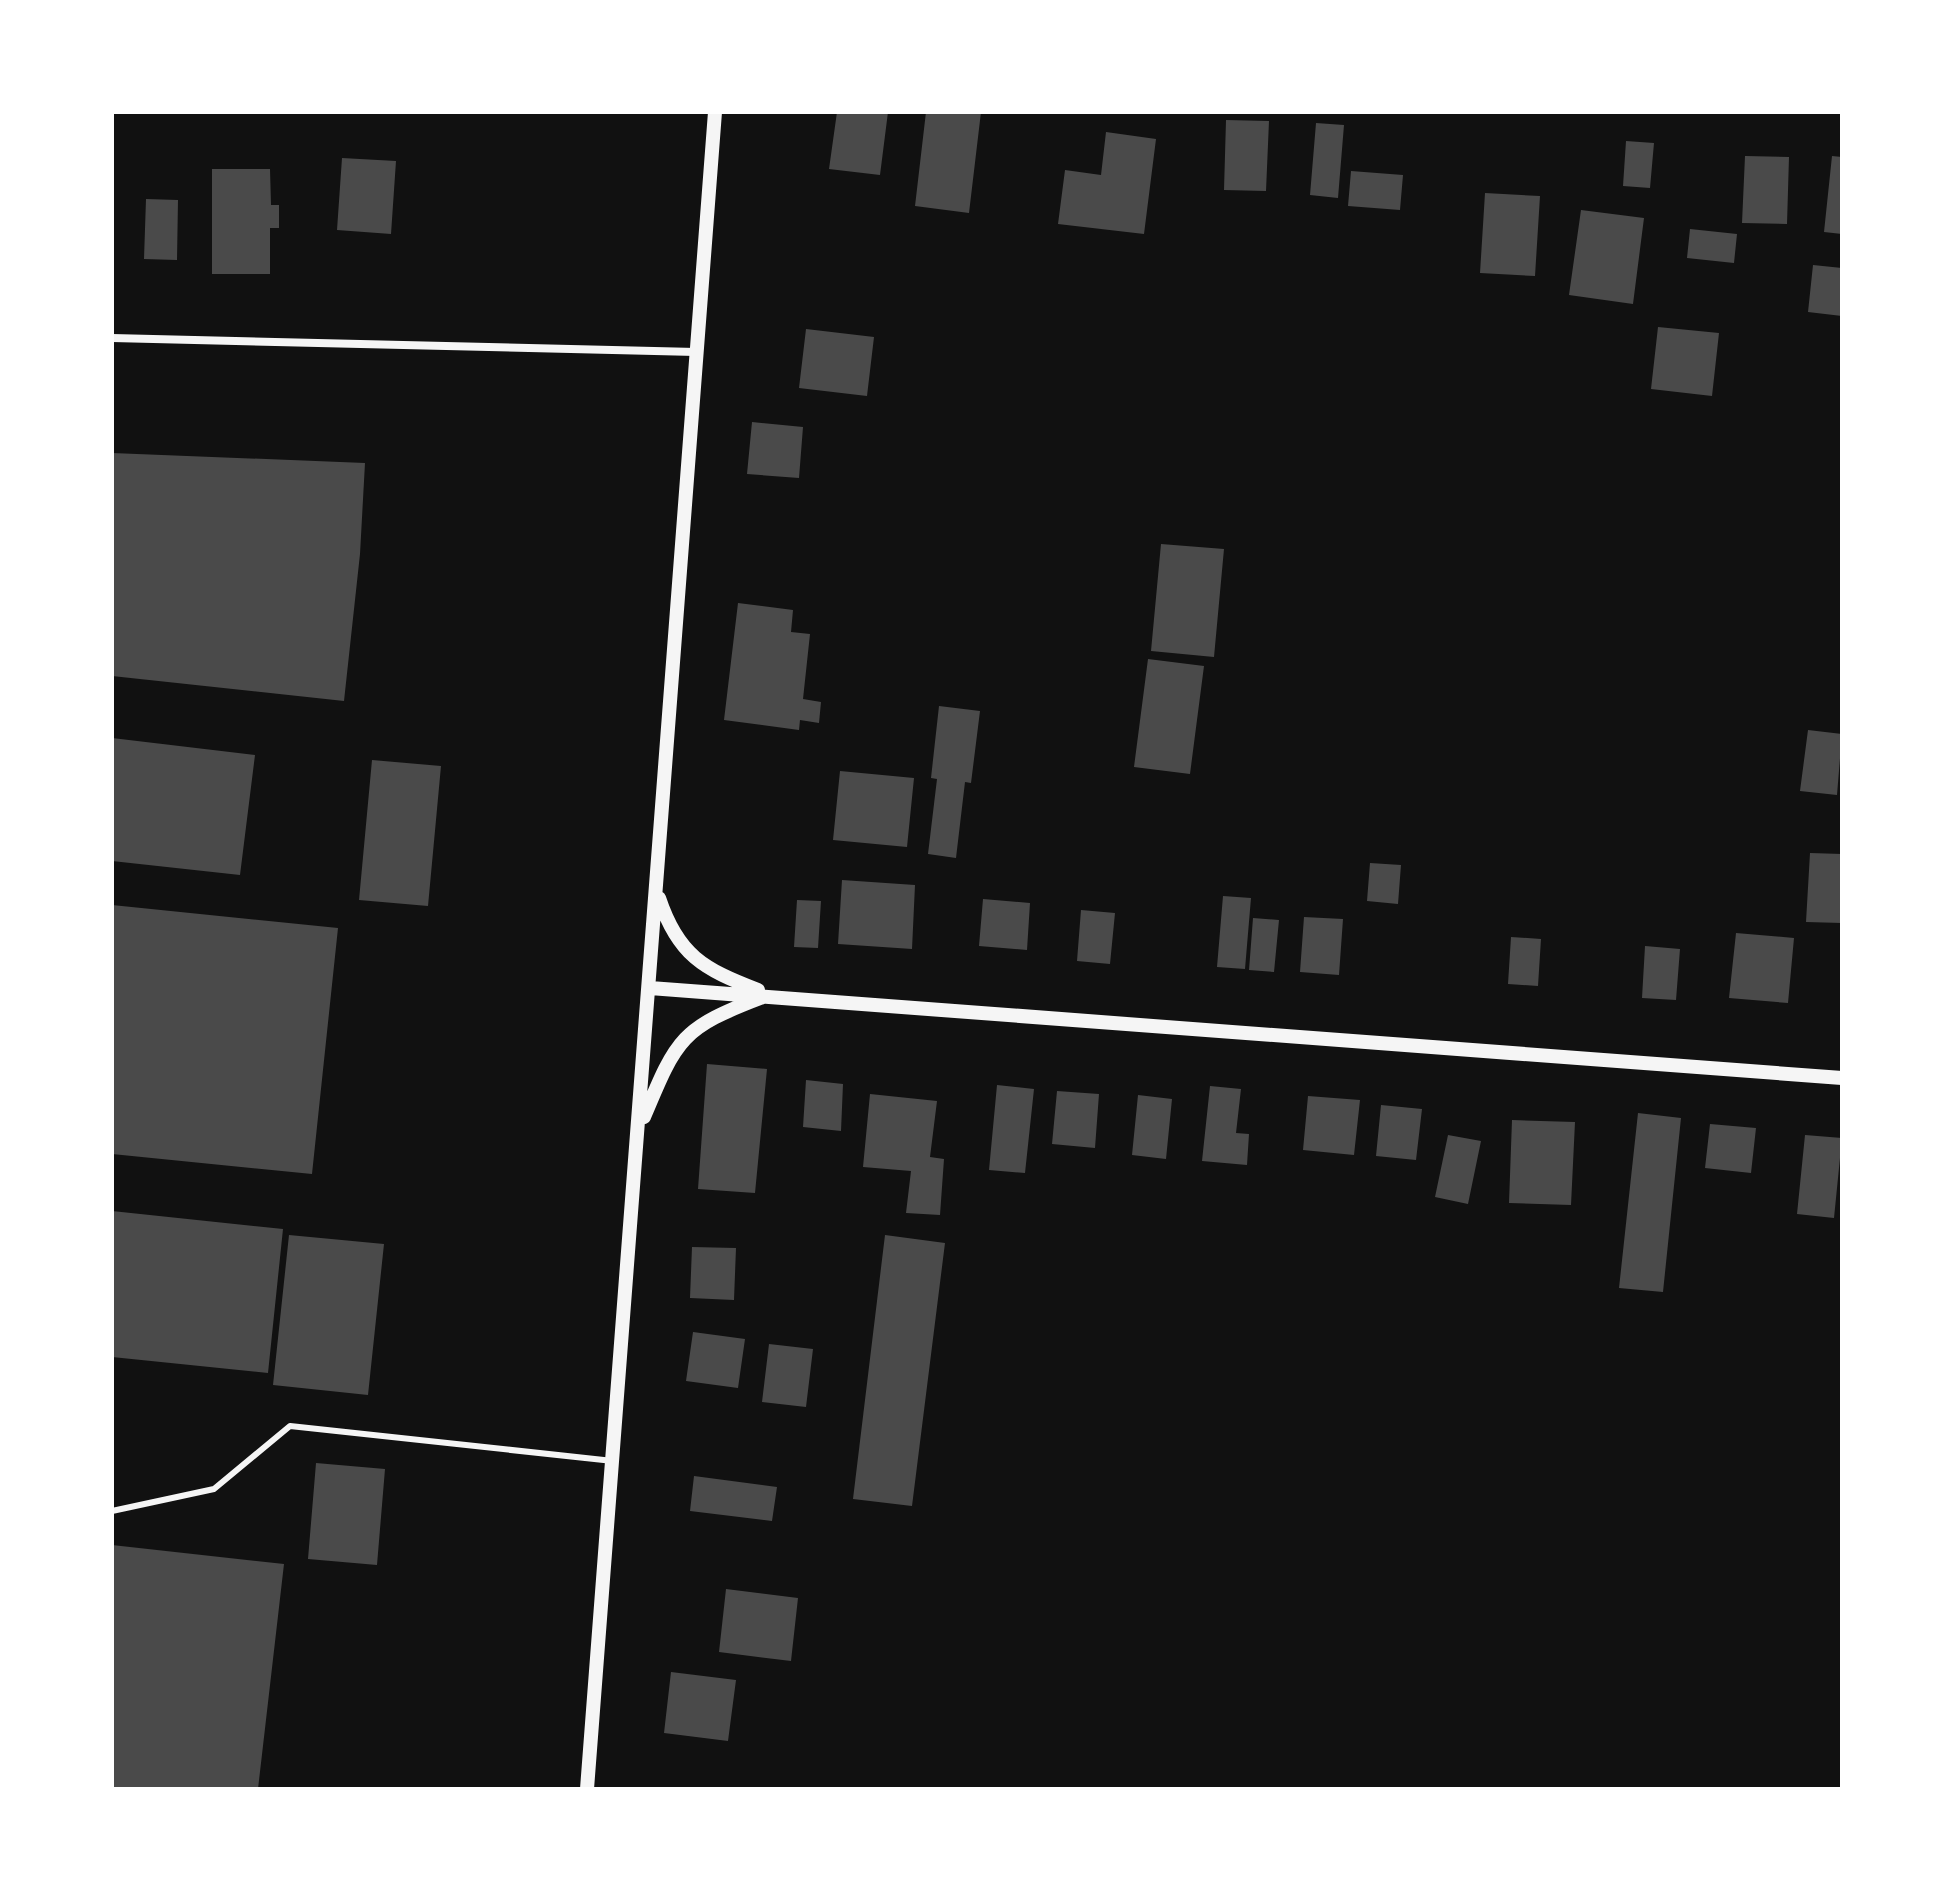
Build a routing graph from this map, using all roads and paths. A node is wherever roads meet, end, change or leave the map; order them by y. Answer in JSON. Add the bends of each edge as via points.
{"nodes":[{"id":1,"x":715,"y":112,"type":"edge"},
{"id":2,"x":112,"y":338,"type":"edge"},
{"id":3,"x":696,"y":352,"type":"junction"},
{"id":4,"x":657,"y":890,"type":"junction"},
{"id":5,"x":650,"y":988,"type":"junction"},
{"id":6,"x":769,"y":995,"type":"junction"},
{"id":7,"x":1842,"y":1078,"type":"edge"},
{"id":8,"x":639,"y":1129,"type":"junction"},
{"id":9,"x":613,"y":1461,"type":"junction"},
{"id":10,"x":112,"y":1511,"type":"edge"},
{"id":11,"x":587,"y":1789,"type":"edge"}],
"edges":[{"from":1,"to":3,"type":"street"},
{"from":2,"to":3,"type":"street"},
{"from":3,"to":4,"type":"street"},
{"from":4,"to":5,"type":"street"},
{"from":4,"to":6,"type":"street","via":[[670,932],[691,956],[724,977]]},
{"from":5,"to":6,"type":"street"},
{"from":5,"to":8,"type":"street"},
{"from":6,"to":7,"type":"street"},
{"from":6,"to":8,"type":"street","via":[[718,1014],[685,1034]]},
{"from":8,"to":9,"type":"street"},
{"from":9,"to":10,"type":"lane","via":[[290,1426],[214,1489]]},
{"from":9,"to":11,"type":"street"}]}
